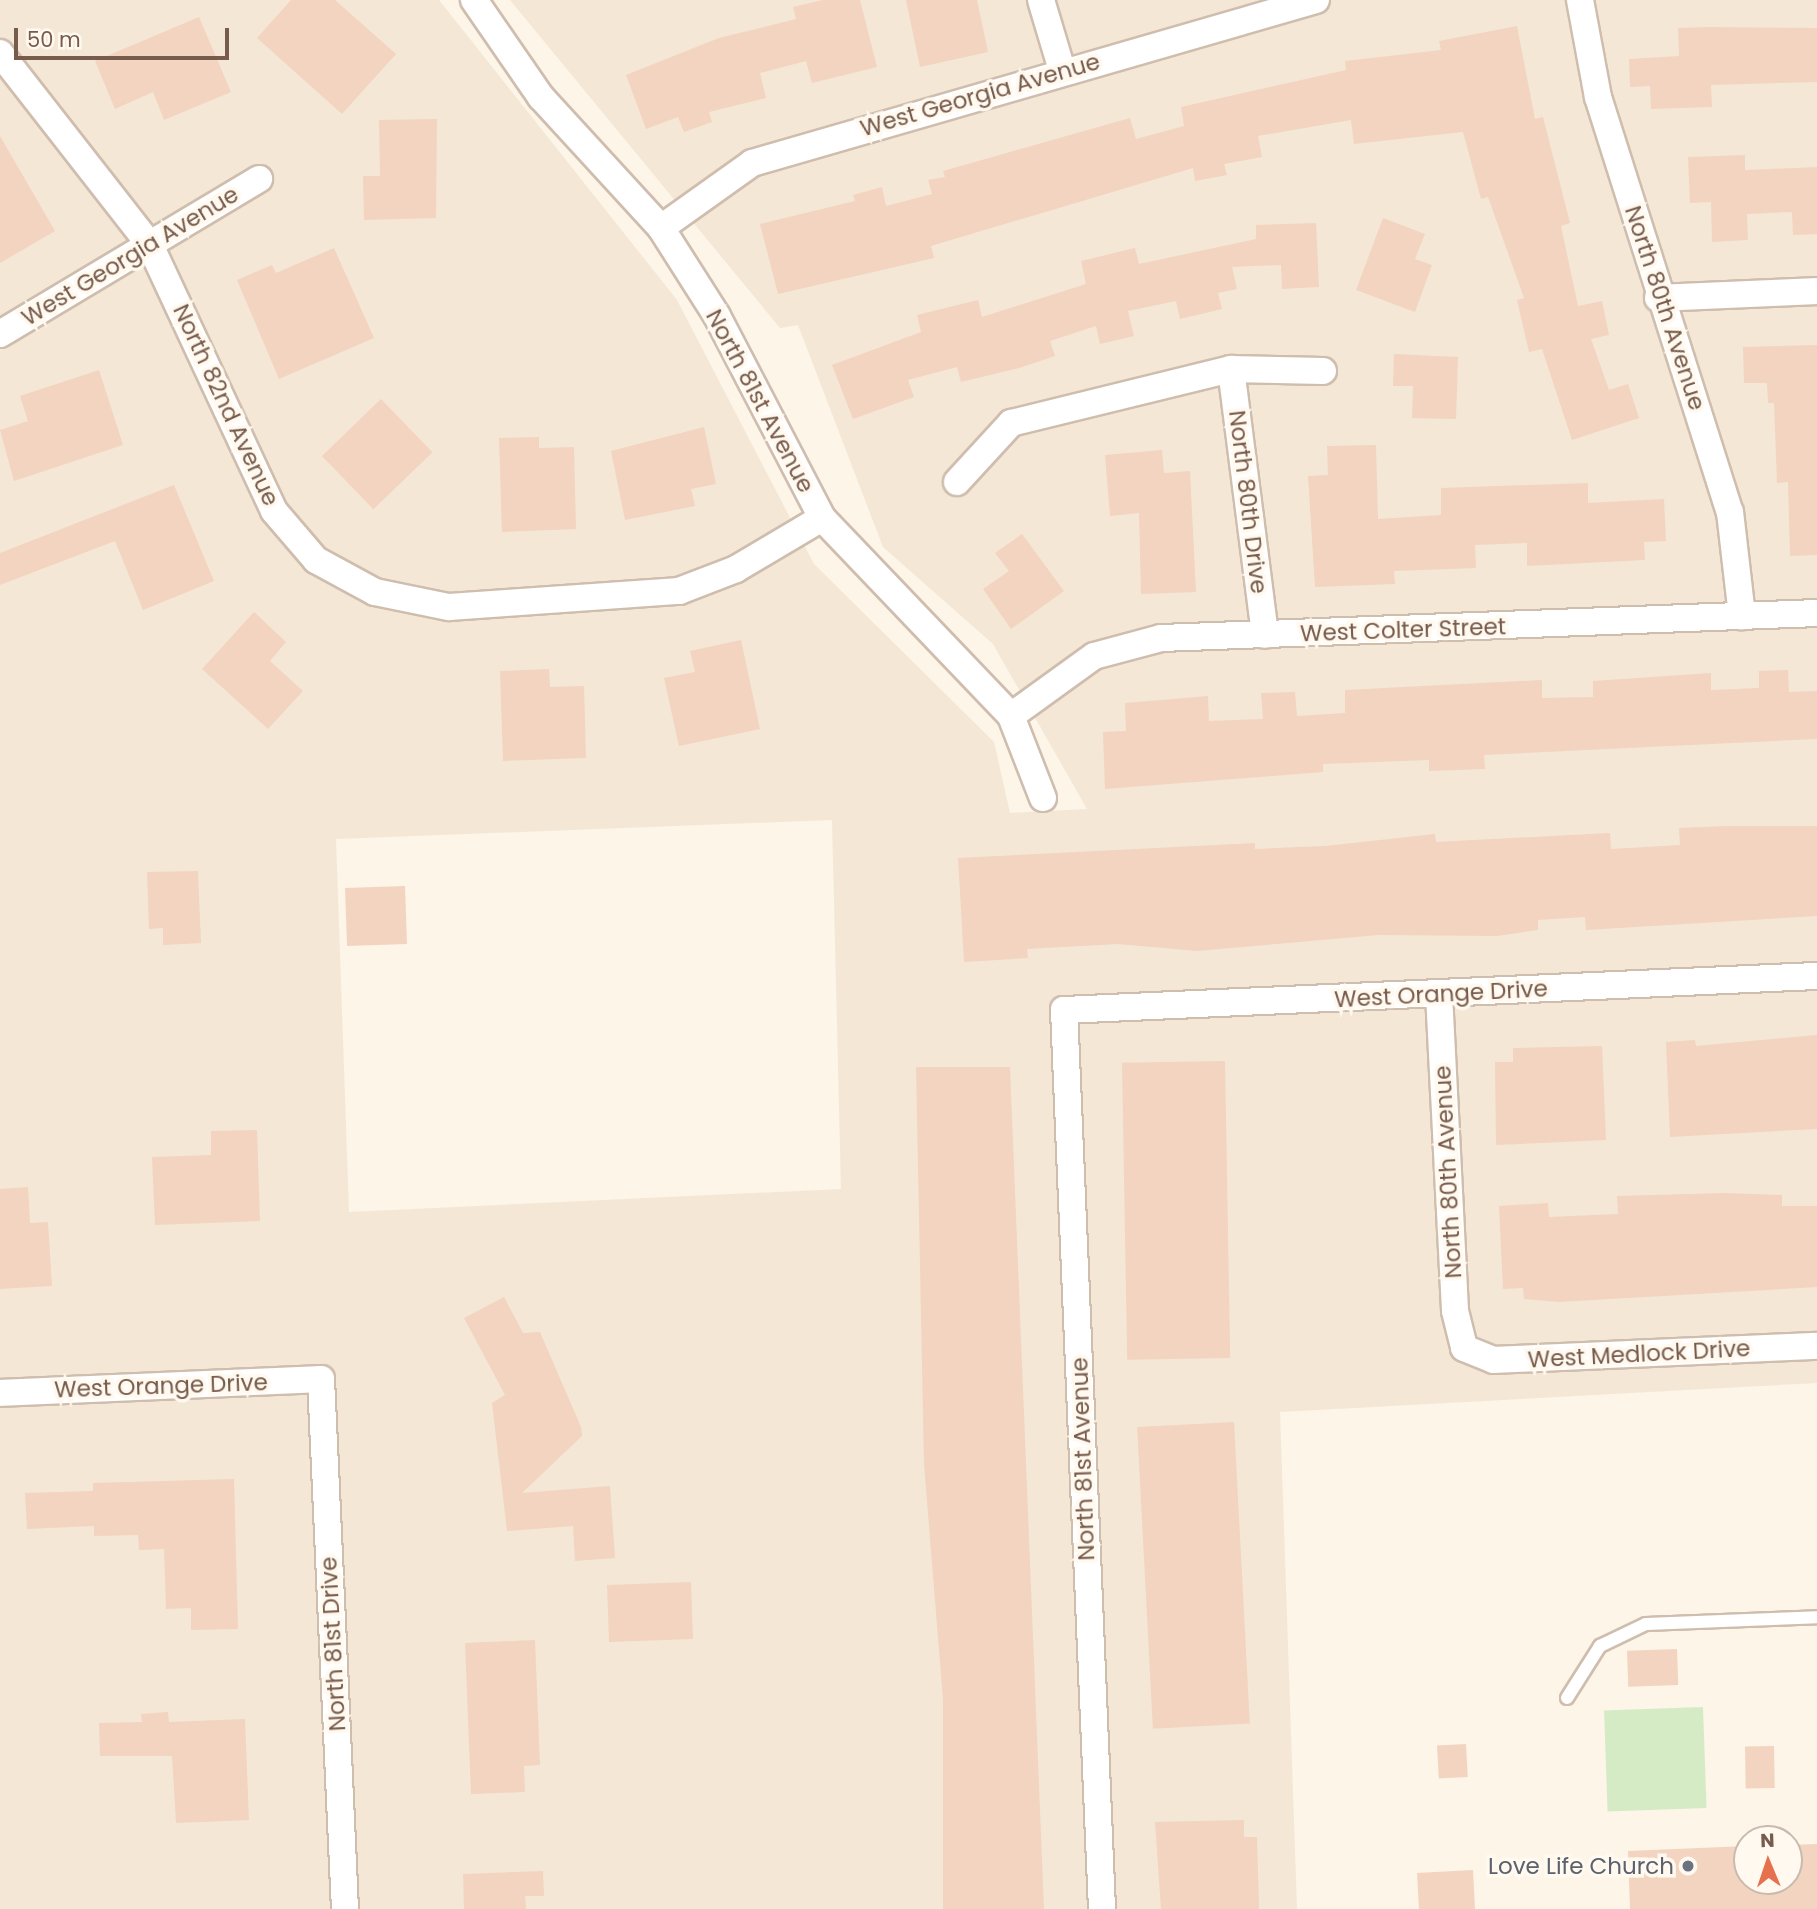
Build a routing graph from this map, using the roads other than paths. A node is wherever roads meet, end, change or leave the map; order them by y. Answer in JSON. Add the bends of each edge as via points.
{"nodes":[{"id":1,"x":474,"y":0,"type":"edge"},
{"id":2,"x":1041,"y":0,"type":"edge"},
{"id":3,"x":1316,"y":0,"type":"edge"},
{"id":4,"x":1580,"y":0,"type":"edge"},
{"id":5,"x":0,"y":53,"type":"edge"},
{"id":6,"x":1062,"y":70,"type":"junction"},
{"id":7,"x":259,"y":179,"type":"dead end"},
{"id":8,"x":661,"y":228,"type":"junction"},
{"id":9,"x":150,"y":245,"type":"junction"},
{"id":10,"x":1817,"y":291,"type":"edge"},
{"id":11,"x":1658,"y":298,"type":"junction"},
{"id":12,"x":0,"y":334,"type":"edge"},
{"id":13,"x":1231,"y":369,"type":"junction"},
{"id":14,"x":1323,"y":372,"type":"dead end"},
{"id":15,"x":957,"y":482,"type":"dead end"},
{"id":16,"x":822,"y":518,"type":"junction"},
{"id":17,"x":1817,"y":613,"type":"edge"},
{"id":18,"x":1742,"y":616,"type":"junction"},
{"id":19,"x":1265,"y":635,"type":"junction"},
{"id":20,"x":1011,"y":716,"type":"junction"},
{"id":21,"x":1043,"y":798,"type":"dead end"},
{"id":22,"x":1817,"y":976,"type":"edge"},
{"id":23,"x":1439,"y":994,"type":"junction"},
{"id":24,"x":1064,"y":1010,"type":"joint"},
{"id":25,"x":1817,"y":1346,"type":"edge"},
{"id":26,"x":1464,"y":1348,"type":"joint"},
{"id":27,"x":321,"y":1379,"type":"joint"},
{"id":28,"x":0,"y":1393,"type":"edge"},
{"id":29,"x":1817,"y":1617,"type":"edge"},
{"id":30,"x":1567,"y":1698,"type":"dead end"},
{"id":31,"x":345,"y":1909,"type":"edge"},
{"id":32,"x":1102,"y":1909,"type":"edge"}],
"edges":[{"from":1,"to":8,"type":"street","name":"North 81st Avenue","via":[[541,97]]},
{"from":2,"to":6,"type":"street"},
{"from":3,"to":6,"type":"street","name":"West Georgia Avenue"},
{"from":4,"to":11,"type":"street","name":"North 80th Avenue","via":[[1585,49]]},
{"from":5,"to":9,"type":"street","name":"North 82nd Avenue"},
{"from":6,"to":8,"type":"street","name":"West Georgia Avenue","via":[[752,163]]},
{"from":7,"to":9,"type":"street","name":"West Georgia Avenue"},
{"from":8,"to":16,"type":"street","name":"North 81st Avenue","via":[[717,316]]},
{"from":9,"to":12,"type":"street","name":"West Georgia Avenue"},
{"from":9,"to":16,"type":"street","name":"North 82nd Avenue","via":[[274,511],[316,560],[375,592],[449,607],[679,591],[737,569]]},
{"from":10,"to":11,"type":"street"},
{"from":11,"to":18,"type":"street","name":"North 80th Avenue","via":[[1723,488]]},
{"from":13,"to":14,"type":"street"},
{"from":13,"to":15,"type":"street","via":[[1011,423]]},
{"from":13,"to":19,"type":"street","name":"North 80th Drive"},
{"from":16,"to":20,"type":"street","name":"North 81st Avenue"},
{"from":17,"to":18,"type":"street","name":"West Colter Street"},
{"from":18,"to":19,"type":"street","name":"West Colter Street"},
{"from":19,"to":20,"type":"street","name":"West Colter Street","via":[[1119,646],[1094,656]]},
{"from":20,"to":21,"type":"street","name":"North 81st Avenue"},
{"from":22,"to":23,"type":"street","name":"West Orange Drive"},
{"from":23,"to":24,"type":"street","name":"West Orange Drive"},
{"from":23,"to":26,"type":"street","name":"North 80th Avenue","via":[[1455,1311]]},
{"from":24,"to":32,"type":"street","name":"North 81st Avenue"},
{"from":25,"to":26,"type":"street","name":"West Medlock Drive","via":[[1494,1360]]},
{"from":27,"to":28,"type":"street","name":"West Orange Drive"},
{"from":27,"to":31,"type":"street","name":"North 81st Drive"},
{"from":29,"to":30,"type":"lane","via":[[1646,1624],[1600,1646]]}]}
